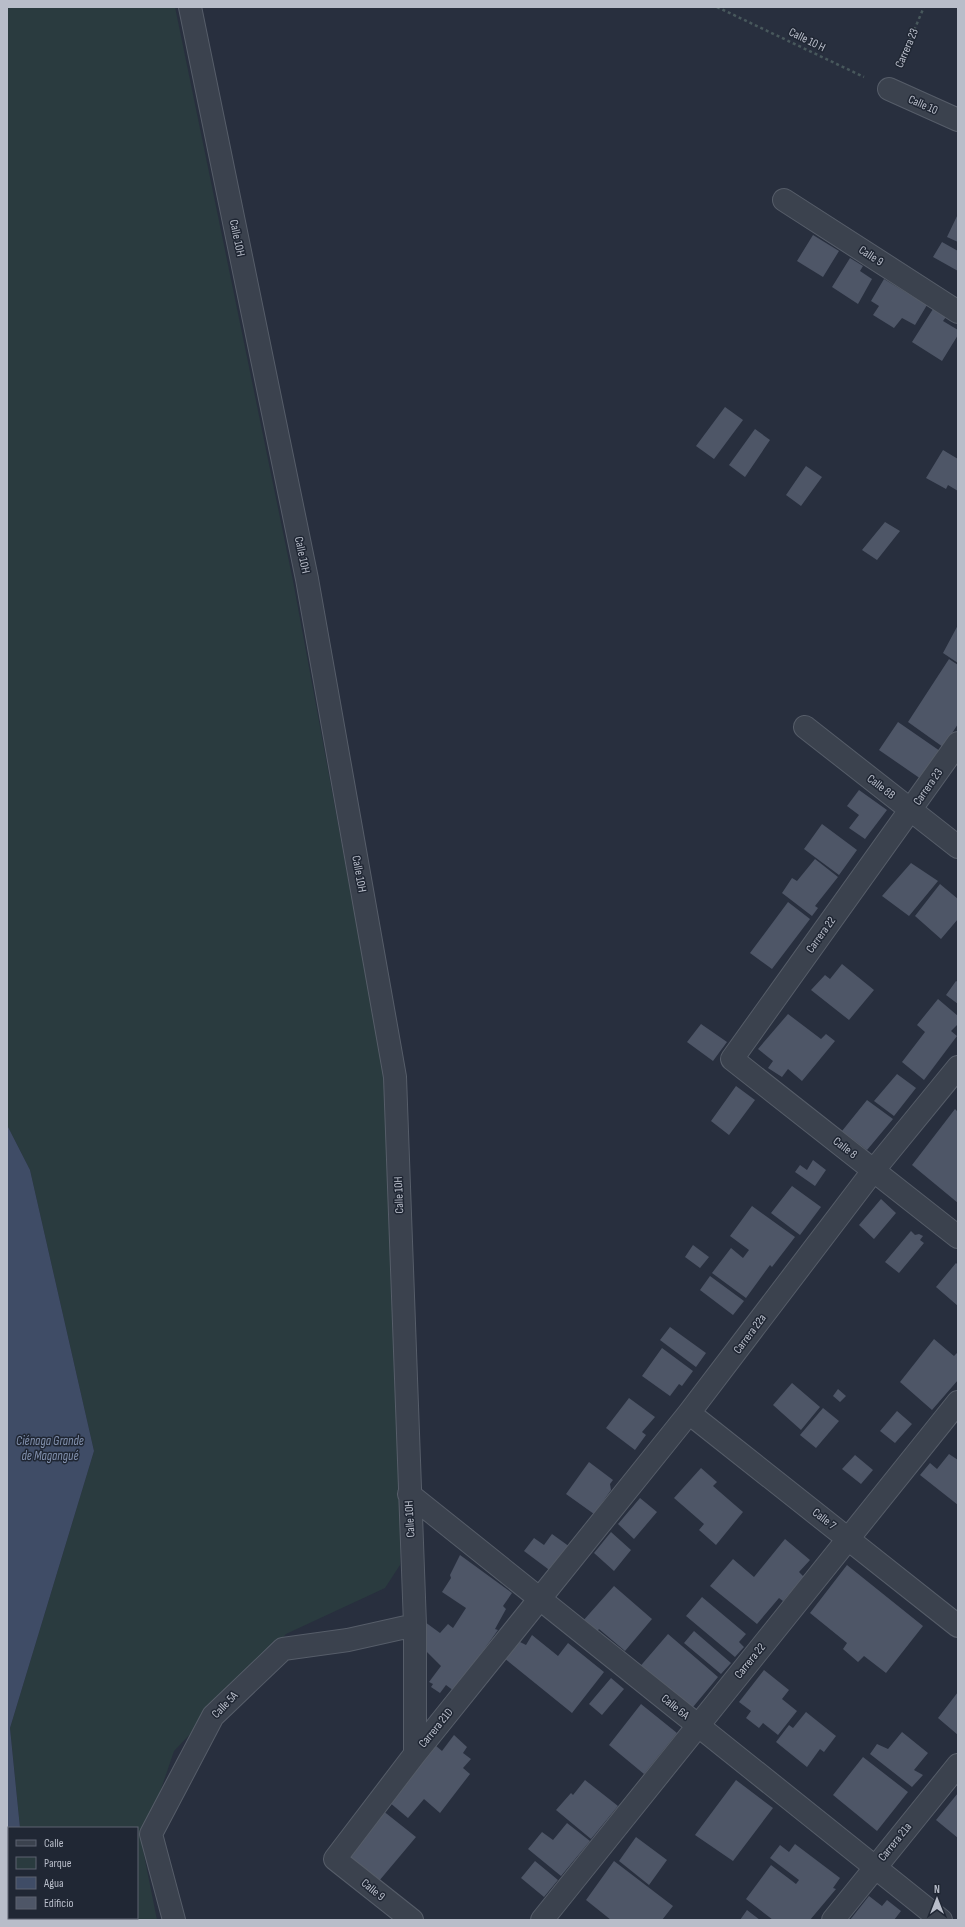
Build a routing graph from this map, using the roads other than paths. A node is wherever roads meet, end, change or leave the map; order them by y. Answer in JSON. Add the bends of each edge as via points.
{"nodes":[{"id":1,"x":190,"y":7,"type":"edge"},
{"id":2,"x":889,"y":89,"type":"road end"},
{"id":3,"x":958,"y":120,"type":"edge"},
{"id":4,"x":784,"y":200,"type":"dead end"},
{"id":5,"x":958,"y":312,"type":"edge"},
{"id":6,"x":805,"y":727,"type":"dead end"},
{"id":7,"x":958,"y":743,"type":"edge"},
{"id":8,"x":911,"y":810,"type":"junction"},
{"id":9,"x":958,"y":848,"type":"edge"},
{"id":10,"x":732,"y":1059,"type":"joint"},
{"id":11,"x":958,"y":1067,"type":"edge"},
{"id":12,"x":873,"y":1171,"type":"junction"},
{"id":13,"x":958,"y":1237,"type":"edge"},
{"id":14,"x":958,"y":1402,"type":"edge"},
{"id":15,"x":689,"y":1413,"type":"junction"},
{"id":16,"x":409,"y":1494,"type":"junction"},
{"id":17,"x":848,"y":1539,"type":"junction"},
{"id":18,"x":541,"y":1600,"type":"junction"},
{"id":19,"x":415,"y":1625,"type":"junction"},
{"id":20,"x":958,"y":1626,"type":"edge"},
{"id":21,"x":698,"y":1726,"type":"junction"},
{"id":22,"x":415,"y":1754,"type":"junction"},
{"id":23,"x":958,"y":1765,"type":"edge"},
{"id":24,"x":335,"y":1859,"type":"joint"},
{"id":25,"x":874,"y":1867,"type":"junction"},
{"id":26,"x":174,"y":1920,"type":"edge"},
{"id":27,"x":412,"y":1920,"type":"edge"},
{"id":28,"x":542,"y":1920,"type":"edge"},
{"id":29,"x":833,"y":1920,"type":"edge"},
{"id":30,"x":941,"y":1920,"type":"edge"}],
"edges":[{"from":1,"to":16,"type":"street","name":"Calle 10H","via":[[307,579],[395,1077]]},
{"from":2,"to":3,"type":"street","name":"Calle 10"},
{"from":4,"to":5,"type":"street","name":"Calle 9"},
{"from":6,"to":8,"type":"street","name":"Calle 8B"},
{"from":7,"to":8,"type":"street","name":"Carrera 23"},
{"from":8,"to":9,"type":"street","name":"Calle 8B"},
{"from":8,"to":10,"type":"street","name":"Carrera 22"},
{"from":10,"to":12,"type":"street","name":"Calle 8"},
{"from":11,"to":12,"type":"street","name":"Carrera 22a"},
{"from":12,"to":13,"type":"street","name":"Calle 8"},
{"from":12,"to":15,"type":"street","name":"Carrera 22a"},
{"from":14,"to":17,"type":"street","name":"Carrera 22"},
{"from":15,"to":17,"type":"street","name":"Calle 7"},
{"from":15,"to":18,"type":"street","name":"Carrera 22a"},
{"from":16,"to":18,"type":"street","name":"Calle 6A"},
{"from":16,"to":19,"type":"street","name":"Calle 10H"},
{"from":17,"to":20,"type":"street","name":"Calle 7"},
{"from":17,"to":21,"type":"street","name":"Carrera 22"},
{"from":18,"to":21,"type":"street","name":"Calle 6A"},
{"from":18,"to":22,"type":"street","name":"Carrera 21D"},
{"from":19,"to":22,"type":"street","name":"Calle 10H"},
{"from":19,"to":26,"type":"street","name":"Calle 5A","via":[[348,1640],[283,1649],[213,1716],[151,1834]]},
{"from":21,"to":25,"type":"street","name":"Calle 6A"},
{"from":21,"to":28,"type":"street","name":"Carrera 22"},
{"from":22,"to":24,"type":"street","name":"Carrera 21D"},
{"from":23,"to":25,"type":"street","name":"Carrera 21a"},
{"from":24,"to":27,"type":"street","name":"Calle 9"},
{"from":25,"to":29,"type":"street","name":"Carrera 21a"},
{"from":25,"to":30,"type":"street","name":"Calle 6A"}]}
